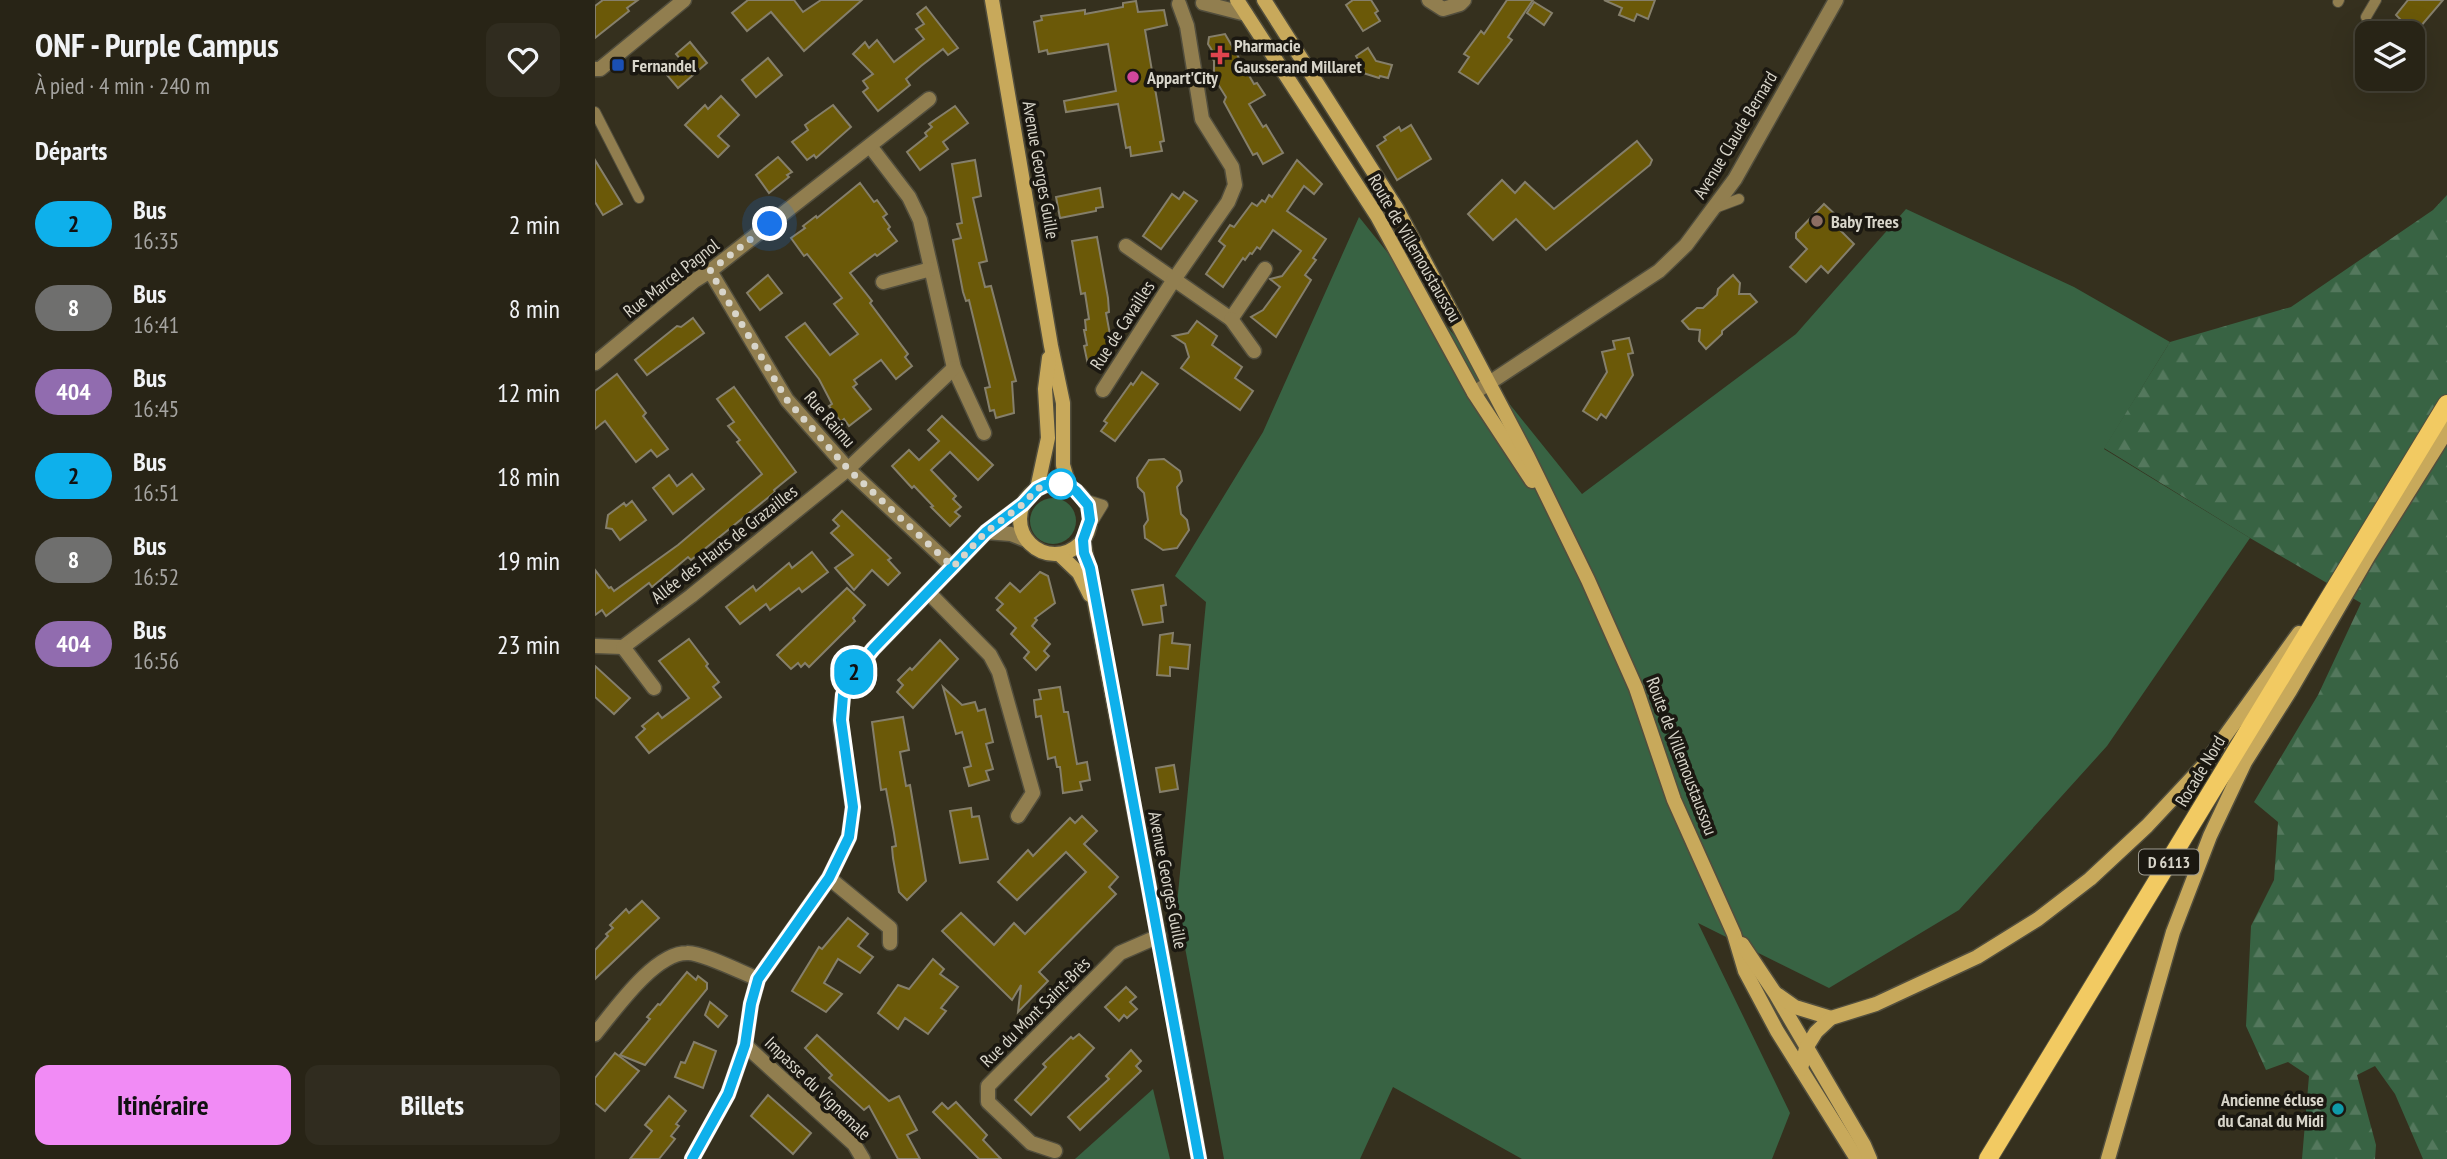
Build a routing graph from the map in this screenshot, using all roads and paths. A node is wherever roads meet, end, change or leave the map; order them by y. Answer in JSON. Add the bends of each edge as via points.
{"nodes":[{"id":1,"x":684,"y":0,"type":"edge"},
{"id":2,"x":992,"y":0,"type":"edge"},
{"id":3,"x":1237,"y":0,"type":"edge"},
{"id":4,"x":1264,"y":0,"type":"edge"},
{"id":5,"x":1429,"y":0,"type":"edge"},
{"id":6,"x":1464,"y":0,"type":"edge"},
{"id":7,"x":1836,"y":0,"type":"edge"},
{"id":8,"x":2376,"y":0,"type":"edge"},
{"id":9,"x":1179,"y":2,"type":"edge"},
{"id":10,"x":1208,"y":2,"type":"edge"},
{"id":11,"x":1246,"y":14,"type":"junction"},
{"id":12,"x":2366,"y":17,"type":"dead end"},
{"id":13,"x":595,"y":69,"type":"edge"},
{"id":14,"x":929,"y":99,"type":"dead end"},
{"id":15,"x":595,"y":112,"type":"edge"},
{"id":16,"x":870,"y":146,"type":"junction"},
{"id":17,"x":639,"y":198,"type":"dead end"},
{"id":18,"x":1739,"y":199,"type":"dead end"},
{"id":19,"x":1714,"y":208,"type":"junction"},
{"id":20,"x":1126,"y":246,"type":"dead end"},
{"id":21,"x":931,"y":269,"type":"junction"},
{"id":22,"x":1265,"y":269,"type":"dead end"},
{"id":23,"x":710,"y":271,"type":"junction"},
{"id":24,"x":1173,"y":281,"type":"junction"},
{"id":25,"x":883,"y":282,"type":"dead end"},
{"id":26,"x":1231,"y":319,"type":"junction"},
{"id":27,"x":1051,"y":346,"type":"junction"},
{"id":28,"x":1254,"y":351,"type":"dead end"},
{"id":29,"x":595,"y":363,"type":"edge"},
{"id":30,"x":954,"y":368,"type":"junction"},
{"id":31,"x":1487,"y":382,"type":"junction"},
{"id":32,"x":1103,"y":390,"type":"dead end"},
{"id":33,"x":1474,"y":393,"type":"junction"},
{"id":34,"x":2447,"y":404,"type":"edge"},
{"id":35,"x":2447,"y":426,"type":"edge"},
{"id":36,"x":984,"y":433,"type":"dead end"},
{"id":37,"x":848,"y":469,"type":"junction"},
{"id":38,"x":1069,"y":486,"type":"junction"},
{"id":39,"x":1037,"y":489,"type":"junction"},
{"id":40,"x":1023,"y":504,"type":"junction"},
{"id":41,"x":1556,"y":516,"type":"junction"},
{"id":42,"x":986,"y":532,"type":"junction"},
{"id":43,"x":1086,"y":534,"type":"junction"},
{"id":44,"x":1026,"y":540,"type":"junction"},
{"id":45,"x":1059,"y":554,"type":"junction"},
{"id":46,"x":2351,"y":565,"type":"junction"},
{"id":47,"x":953,"y":567,"type":"junction"},
{"id":48,"x":928,"y":592,"type":"junction"},
{"id":49,"x":1097,"y":609,"type":"junction"},
{"id":50,"x":595,"y":646,"type":"edge"},
{"id":51,"x":622,"y":647,"type":"junction"},
{"id":52,"x":654,"y":688,"type":"dead end"},
{"id":53,"x":1018,"y":816,"type":"dead end"},
{"id":54,"x":829,"y":878,"type":"junction"},
{"id":55,"x":1734,"y":934,"type":"junction"},
{"id":56,"x":1159,"y":936,"type":"junction"},
{"id":57,"x":890,"y":943,"type":"dead end"},
{"id":58,"x":758,"y":979,"type":"junction"},
{"id":59,"x":1775,"y":993,"type":"junction"},
{"id":60,"x":1831,"y":1018,"type":"junction"},
{"id":61,"x":595,"y":1034,"type":"edge"},
{"id":62,"x":745,"y":1045,"type":"junction"},
{"id":63,"x":1806,"y":1048,"type":"junction"},
{"id":64,"x":1801,"y":1069,"type":"junction"},
{"id":65,"x":1055,"y":1152,"type":"dead end"},
{"id":66,"x":692,"y":1159,"type":"edge"},
{"id":67,"x":863,"y":1159,"type":"edge"},
{"id":68,"x":1199,"y":1159,"type":"edge"},
{"id":69,"x":1857,"y":1159,"type":"edge"},
{"id":70,"x":1870,"y":1159,"type":"edge"},
{"id":71,"x":1988,"y":1159,"type":"edge"},
{"id":72,"x":2108,"y":1159,"type":"edge"}],
"edges":[{"from":1,"to":13,"type":"street"},
{"from":2,"to":27,"type":"street","name":"Avenue Georges Guille"},
{"from":3,"to":11,"type":"street","name":"Route de Villemoustaussou"},
{"from":4,"to":31,"type":"street","name":"Route de Villemoustaussou","via":[[1397,209]]},
{"from":5,"to":6,"type":"street","via":[[1443,9]]},
{"from":7,"to":19,"type":"street","name":"Avenue Claude Bernard"},
{"from":8,"to":12,"type":"lane"},
{"from":9,"to":10,"type":"street","name":"Rue de Cavailles"},
{"from":9,"to":24,"type":"street","name":"Rue de Cavailles","via":[[1202,119],[1232,167],[1235,185]]},
{"from":10,"to":11,"type":"street","name":"Rue de Cavailles"},
{"from":11,"to":33,"type":"street","name":"Route de Villemoustaussou","via":[[1377,216]]},
{"from":14,"to":16,"type":"street","name":"Rue Marcel Pagnol"},
{"from":15,"to":17,"type":"lane"},
{"from":16,"to":21,"type":"street","via":[[909,197],[920,220]]},
{"from":16,"to":23,"type":"street","name":"Rue Marcel Pagnol"},
{"from":18,"to":19,"type":"lane"},
{"from":19,"to":31,"type":"street","name":"Avenue Claude Bernard","via":[[1686,245],[1658,271]]},
{"from":20,"to":24,"type":"street","name":"Rue de Cavailles"},
{"from":21,"to":25,"type":"street"},
{"from":21,"to":30,"type":"street"},
{"from":22,"to":26,"type":"street"},
{"from":23,"to":29,"type":"street","name":"Rue Marcel Pagnol"},
{"from":23,"to":37,"type":"street","name":"Rue Raimu","via":[[787,400]]},
{"from":24,"to":26,"type":"street"},
{"from":24,"to":32,"type":"street","name":"Rue de Cavailles"},
{"from":26,"to":28,"type":"street"},
{"from":27,"to":38,"type":"street","name":"Avenue Georges Guille","via":[[1063,403],[1063,465]]},
{"from":27,"to":39,"type":"street","name":"Avenue Georges Guille","via":[[1045,389],[1048,438]]},
{"from":30,"to":36,"type":"street"},
{"from":30,"to":37,"type":"street"},
{"from":31,"to":33,"type":"street","name":"Avenue Claude Bernard"},
{"from":31,"to":41,"type":"street","name":"Route de Villemoustaussou"},
{"from":33,"to":41,"type":"street","name":"Route de Villemoustaussou"},
{"from":34,"to":46,"type":"main road","name":"Rocade Nord","number":"D 6113"},
{"from":35,"to":72,"type":"street","via":[[2245,762],[2210,836],[2173,932]]},
{"from":37,"to":47,"type":"street","name":"Rue Raimu"},
{"from":37,"to":51,"type":"street","name":"Allée des Hauts de Grazailles"},
{"from":38,"to":39,"type":"street"},
{"from":38,"to":43,"type":"street","via":[[1084,499],[1090,513]]},
{"from":39,"to":40,"type":"street"},
{"from":40,"to":42,"type":"street"},
{"from":40,"to":44,"type":"street","via":[[1020,522]]},
{"from":41,"to":55,"type":"street","name":"Route de Villemoustaussou","via":[[1636,688],[1674,800]]},
{"from":42,"to":44,"type":"street"},
{"from":42,"to":47,"type":"street"},
{"from":43,"to":45,"type":"street","via":[[1070,551]]},
{"from":43,"to":49,"type":"street","name":"Avenue Georges Guille"},
{"from":44,"to":45,"type":"street","via":[[1042,552]]},
{"from":45,"to":49,"type":"street","name":"Avenue Georges Guille","via":[[1079,573]]},
{"from":46,"to":60,"type":"street","via":[[2205,764],[2090,879],[1977,957],[1876,1004]]},
{"from":46,"to":71,"type":"main road","name":"Rocade Nord","number":"D 6113"},
{"from":47,"to":48,"type":"street"},
{"from":48,"to":53,"type":"street","via":[[990,655],[999,672],[1033,793]]},
{"from":48,"to":54,"type":"street","via":[[873,649],[843,695],[841,720],[853,807],[849,837]]},
{"from":49,"to":56,"type":"street","name":"Avenue Georges Guille"},
{"from":50,"to":51,"type":"street"},
{"from":51,"to":52,"type":"street"},
{"from":54,"to":57,"type":"street","via":[[890,928]]},
{"from":54,"to":58,"type":"street"},
{"from":55,"to":59,"type":"street","name":"Route de Villemoustaussou"},
{"from":55,"to":64,"type":"street","name":"Route de Villemoustaussou","via":[[1745,971]]},
{"from":56,"to":65,"type":"street","name":"Rue du Mont Saint-Brès","via":[[1120,953],[988,1086],[988,1102],[1031,1143]]},
{"from":56,"to":68,"type":"street","name":"Avenue Georges Guille"},
{"from":58,"to":61,"type":"street","via":[[689,952],[673,955],[647,973]]},
{"from":58,"to":62,"type":"street"},
{"from":59,"to":60,"type":"street","via":[[1795,1007]]},
{"from":59,"to":63,"type":"street","name":"Route de Villemoustaussou"},
{"from":60,"to":63,"type":"street"},
{"from":62,"to":66,"type":"street","via":[[728,1094]]},
{"from":62,"to":67,"type":"street","name":"Impasse du Vignemale","via":[[854,1144]]},
{"from":63,"to":64,"type":"street"},
{"from":63,"to":70,"type":"street","name":"Route de Villemoustaussou"},
{"from":64,"to":69,"type":"street","name":"Route de Villemoustaussou"}]}
